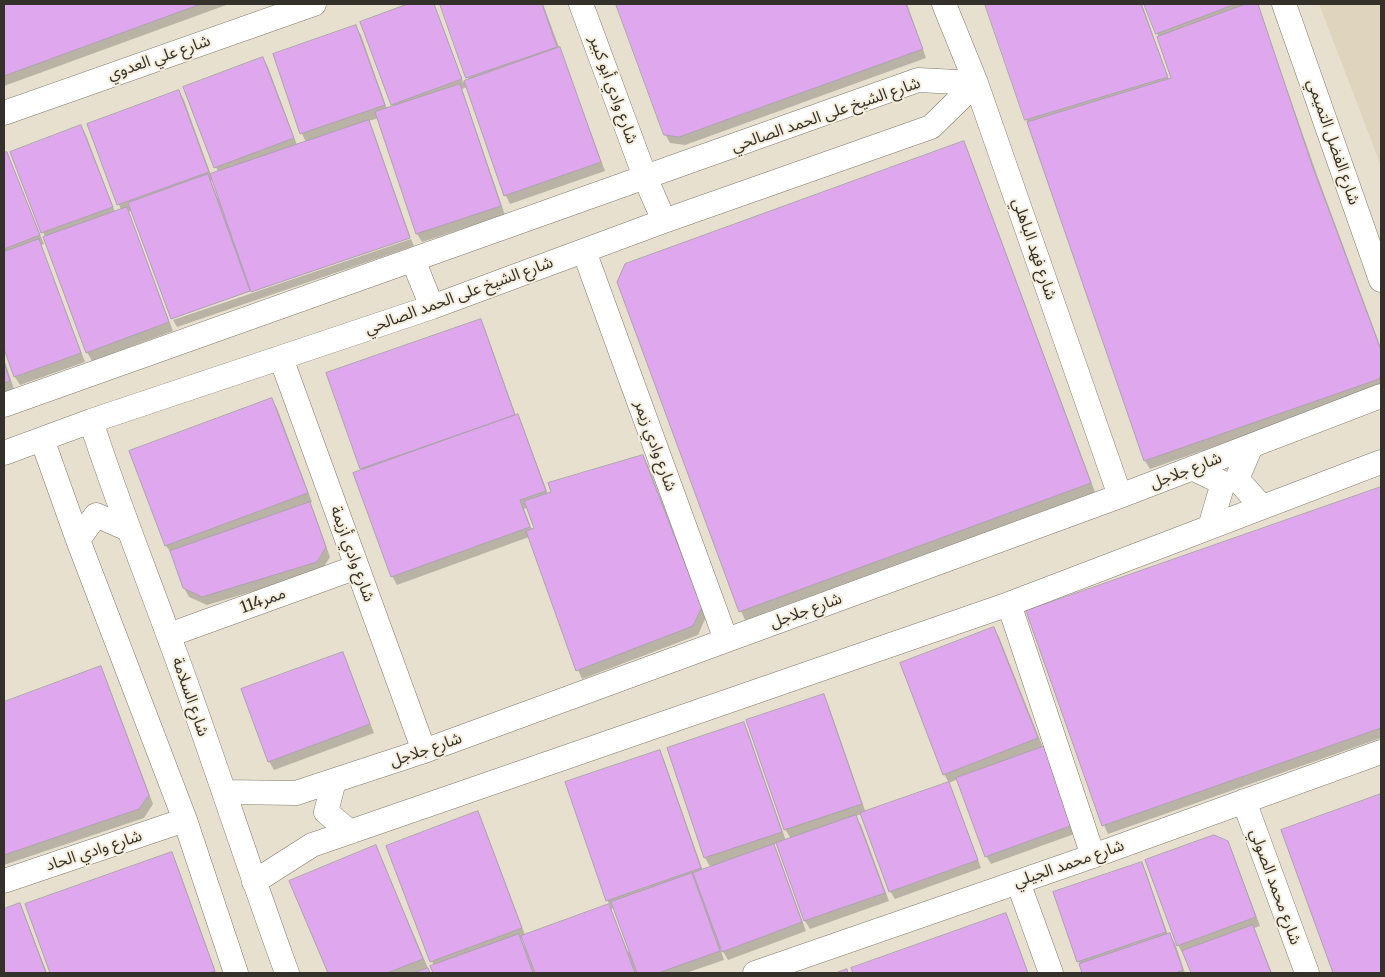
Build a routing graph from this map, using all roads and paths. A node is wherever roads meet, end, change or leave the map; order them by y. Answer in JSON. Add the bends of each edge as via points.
{"nodes":[{"id":1,"x":314,"y":4,"type":"edge"},
{"id":2,"x":581,"y":4,"type":"edge"},
{"id":3,"x":944,"y":4,"type":"edge"},
{"id":4,"x":1284,"y":4,"type":"edge"},
{"id":5,"x":976,"y":83,"type":"junction"},
{"id":6,"x":4,"y":112,"type":"edge"},
{"id":7,"x":645,"y":177,"type":"junction"},
{"id":8,"x":664,"y":221,"type":"junction"},
{"id":9,"x":584,"y":251,"type":"junction"},
{"id":10,"x":413,"y":260,"type":"junction"},
{"id":11,"x":1381,"y":280,"type":"edge"},
{"id":12,"x":432,"y":307,"type":"junction"},
{"id":13,"x":281,"y":358,"type":"junction"},
{"id":14,"x":1381,"y":396,"type":"edge"},
{"id":15,"x":4,"y":405,"type":"edge"},
{"id":16,"x":91,"y":421,"type":"junction"},
{"id":17,"x":42,"y":439,"type":"junction"},
{"id":18,"x":1251,"y":446,"type":"junction"},
{"id":19,"x":4,"y":453,"type":"edge"},
{"id":20,"x":1381,"y":462,"type":"edge"},
{"id":21,"x":1192,"y":468,"type":"junction"},
{"id":22,"x":1120,"y":496,"type":"junction"},
{"id":23,"x":1262,"y":507,"type":"junction"},
{"id":24,"x":1210,"y":527,"type":"junction"},
{"id":25,"x":128,"y":529,"type":"junction"},
{"id":26,"x":78,"y":540,"type":"junction"},
{"id":27,"x":357,"y":567,"type":"junction"},
{"id":28,"x":1009,"y":604,"type":"junction"},
{"id":29,"x":168,"y":634,"type":"junction"},
{"id":30,"x":726,"y":640,"type":"junction"},
{"id":31,"x":424,"y":751,"type":"junction"},
{"id":32,"x":1381,"y":752,"type":"edge"},
{"id":33,"x":334,"y":781,"type":"junction"},
{"id":34,"x":224,"y":792,"type":"junction"},
{"id":35,"x":1244,"y":801,"type":"junction"},
{"id":36,"x":185,"y":820,"type":"junction"},
{"id":37,"x":350,"y":832,"type":"junction"},
{"id":38,"x":1093,"y":856,"type":"junction"},
{"id":39,"x":4,"y":881,"type":"edge"},
{"id":40,"x":254,"y":882,"type":"junction"},
{"id":41,"x":1018,"y":882,"type":"junction"},
{"id":42,"x":236,"y":973,"type":"edge"},
{"id":43,"x":287,"y":973,"type":"edge"},
{"id":44,"x":756,"y":973,"type":"edge"},
{"id":45,"x":1051,"y":973,"type":"edge"},
{"id":46,"x":1307,"y":973,"type":"edge"}],
"edges":[{"from":1,"to":6,"type":"street","name":"شارع علي العدوي"},
{"from":2,"to":7,"type":"street","name":"شارع وادي أبو كبير"},
{"from":3,"to":5,"type":"street","name":"شارع فهد الباهلي"},
{"from":4,"to":11,"type":"street","name":"شارع الفضل التميمي"},
{"from":5,"to":7,"type":"street","name":"شارع الشيخ على الحمد الصالحي","via":[[918,80]]},
{"from":5,"to":8,"type":"street","name":"شارع الشيخ على الحمد الصالحي","via":[[931,127]]},
{"from":5,"to":22,"type":"street","name":"شارع فهد الباهلي"},
{"from":7,"to":8,"type":"street","name":"شارع وادي أبو كبير"},
{"from":7,"to":10,"type":"street","name":"شارع الشيخ على الحمد الصالحي"},
{"from":8,"to":9,"type":"street","name":"شارع الشيخ على الحمد الصالحي"},
{"from":9,"to":12,"type":"street","name":"شارع الشيخ على الحمد الصالحي"},
{"from":9,"to":30,"type":"street","name":"شارع وادي زيمر"},
{"from":10,"to":12,"type":"street"},
{"from":10,"to":15,"type":"street","name":"شارع الشيخ على الحمد الصالحي"},
{"from":12,"to":13,"type":"street","name":"شارع الشيخ على الحمد الصالحي"},
{"from":13,"to":16,"type":"street","name":"شارع الشيخ على الحمد الصالحي"},
{"from":13,"to":27,"type":"street","name":"شارع وادي أزيمة"},
{"from":14,"to":18,"type":"street","name":"شارع جلاجل"},
{"from":16,"to":17,"type":"street","name":"شارع الشيخ على الحمد الصالحي"},
{"from":16,"to":25,"type":"street","name":"شارع السلامة"},
{"from":17,"to":19,"type":"street","name":"شارع الشيخ على الحمد الصالحي"},
{"from":17,"to":26,"type":"street"},
{"from":18,"to":21,"type":"street","name":"شارع جلاجل"},
{"from":18,"to":23,"type":"street","via":[[1237,479]]},
{"from":20,"to":23,"type":"street"},
{"from":21,"to":22,"type":"street","name":"شارع جلاجل"},
{"from":21,"to":24,"type":"street","via":[[1224,483]]},
{"from":22,"to":30,"type":"street","name":"شارع جلاجل"},
{"from":23,"to":24,"type":"street"},
{"from":24,"to":28,"type":"street"},
{"from":25,"to":26,"type":"street","via":[[96,514]]},
{"from":25,"to":29,"type":"street","name":"شارع السلامة"},
{"from":26,"to":36,"type":"street"},
{"from":27,"to":29,"type":"street","name":"ممر114"},
{"from":27,"to":31,"type":"street","name":"شارع وادي أزيمة"},
{"from":28,"to":37,"type":"street"},
{"from":28,"to":38,"type":"street"},
{"from":29,"to":34,"type":"street","name":"شارع السلامة"},
{"from":30,"to":31,"type":"street","name":"شارع جلاجل"},
{"from":31,"to":33,"type":"street","name":"شارع جلاجل"},
{"from":32,"to":35,"type":"street","name":"شارع محمد الجيلي"},
{"from":33,"to":34,"type":"street","name":"شارع جلاجل","via":[[296,793]]},
{"from":33,"to":37,"type":"street","via":[[326,812]]},
{"from":34,"to":40,"type":"street","name":"شارع السلامة"},
{"from":35,"to":38,"type":"street","name":"شارع محمد الجيلي"},
{"from":35,"to":46,"type":"street","name":"شارع محمد الصولي"},
{"from":36,"to":39,"type":"street","name":"شارع وادي الحاد"},
{"from":36,"to":42,"type":"street"},
{"from":37,"to":40,"type":"street","via":[[312,845]]},
{"from":38,"to":41,"type":"street","name":"شارع محمد الجيلي"},
{"from":40,"to":43,"type":"street","name":"شارع السلامة"},
{"from":41,"to":44,"type":"street","name":"شارع محمد الجيلي"},
{"from":41,"to":45,"type":"street"}]}
